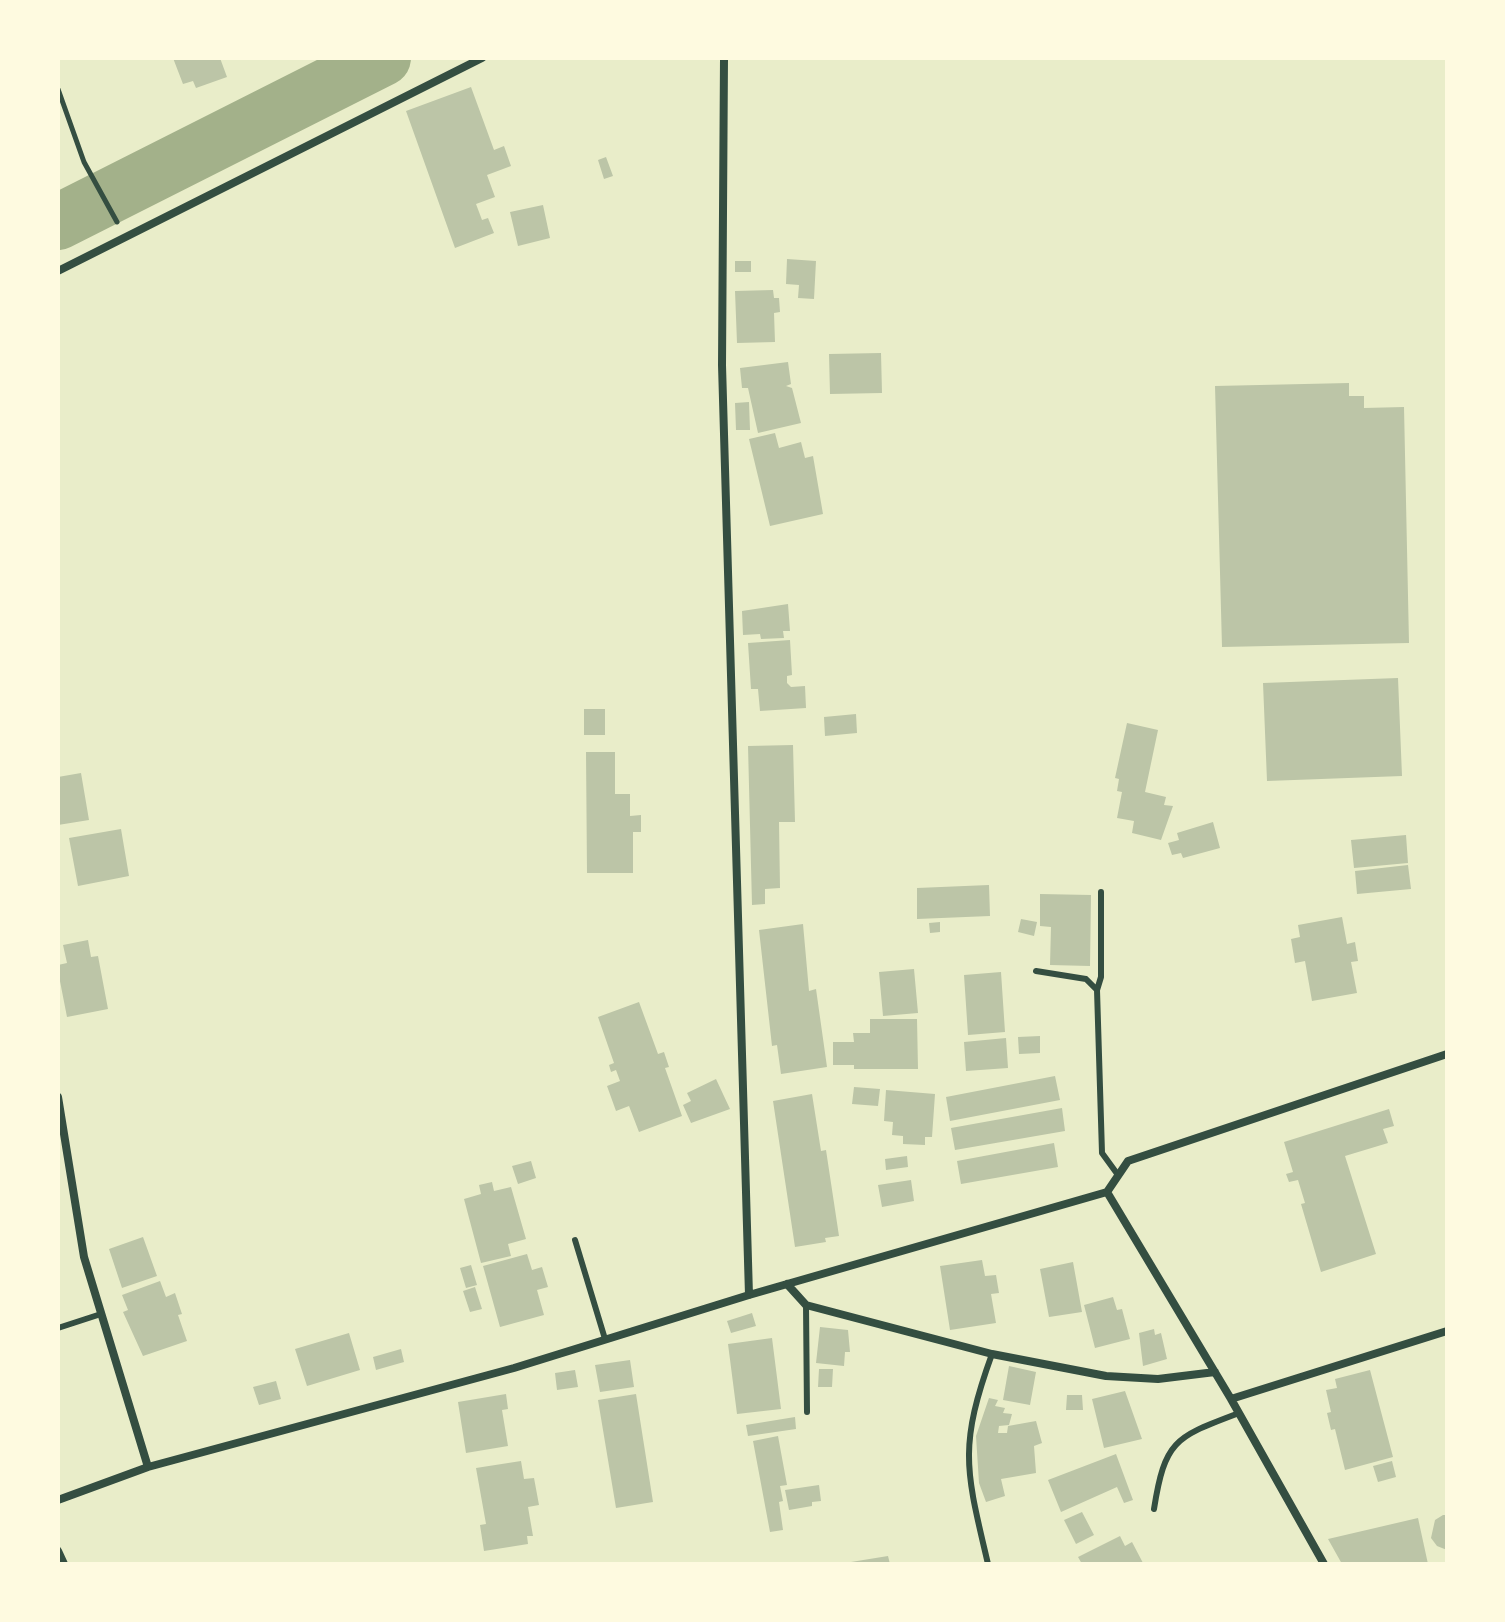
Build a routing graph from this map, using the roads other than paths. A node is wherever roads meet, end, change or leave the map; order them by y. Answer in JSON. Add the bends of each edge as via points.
{"nodes":[{"id":1,"x":482,"y":58,"type":"edge"},
{"id":2,"x":724,"y":58,"type":"edge"},
{"id":3,"x":58,"y":271,"type":"edge"},
{"id":4,"x":1101,"y":892,"type":"dead end"},
{"id":5,"x":1036,"y":971,"type":"dead end"},
{"id":6,"x":1097,"y":990,"type":"junction"},
{"id":7,"x":1447,"y":1054,"type":"edge"},
{"id":8,"x":58,"y":1097,"type":"edge"},
{"id":9,"x":1118,"y":1175,"type":"junction"},
{"id":10,"x":1107,"y":1192,"type":"junction"},
{"id":11,"x":575,"y":1240,"type":"dead end"},
{"id":12,"x":787,"y":1284,"type":"junction"},
{"id":13,"x":749,"y":1295,"type":"junction"},
{"id":14,"x":806,"y":1305,"type":"junction"},
{"id":15,"x":101,"y":1314,"type":"junction"},
{"id":16,"x":58,"y":1328,"type":"edge"},
{"id":17,"x":1447,"y":1331,"type":"edge"},
{"id":18,"x":605,"y":1339,"type":"junction"},
{"id":19,"x":992,"y":1354,"type":"junction"},
{"id":20,"x":1215,"y":1372,"type":"junction"},
{"id":21,"x":1231,"y":1399,"type":"junction"},
{"id":22,"x":807,"y":1412,"type":"dead end"},
{"id":23,"x":1239,"y":1413,"type":"junction"},
{"id":24,"x":148,"y":1467,"type":"junction"},
{"id":25,"x":58,"y":1500,"type":"edge"},
{"id":26,"x":1154,"y":1509,"type":"dead end"},
{"id":27,"x":58,"y":1551,"type":"edge"},
{"id":28,"x":64,"y":1564,"type":"edge"},
{"id":29,"x":988,"y":1564,"type":"edge"},
{"id":30,"x":1324,"y":1564,"type":"edge"}],
"edges":[{"from":1,"to":3,"type":"street"},
{"from":2,"to":13,"type":"street","via":[[722,365]]},
{"from":4,"to":6,"type":"lane"},
{"from":5,"to":6,"type":"lane","via":[[1086,979]]},
{"from":6,"to":9,"type":"lane","via":[[1102,1153]]},
{"from":7,"to":9,"type":"street","via":[[1128,1161]]},
{"from":8,"to":15,"type":"street","via":[[84,1257]]},
{"from":9,"to":10,"type":"street"},
{"from":10,"to":12,"type":"street"},
{"from":10,"to":20,"type":"street"},
{"from":11,"to":18,"type":"lane"},
{"from":12,"to":13,"type":"street"},
{"from":12,"to":14,"type":"street"},
{"from":13,"to":18,"type":"street"},
{"from":14,"to":19,"type":"street"},
{"from":14,"to":22,"type":"lane"},
{"from":15,"to":16,"type":"lane"},
{"from":15,"to":24,"type":"street"},
{"from":17,"to":21,"type":"street"},
{"from":18,"to":24,"type":"street"},
{"from":19,"to":20,"type":"street","via":[[1106,1376],[1158,1379]]},
{"from":19,"to":29,"type":"lane","via":[[967,1443],[967,1475]]},
{"from":20,"to":21,"type":"street"},
{"from":21,"to":23,"type":"street"},
{"from":23,"to":26,"type":"lane","via":[[1172,1445]]},
{"from":23,"to":30,"type":"street"},
{"from":24,"to":25,"type":"street"},
{"from":27,"to":28,"type":"street"}]}
